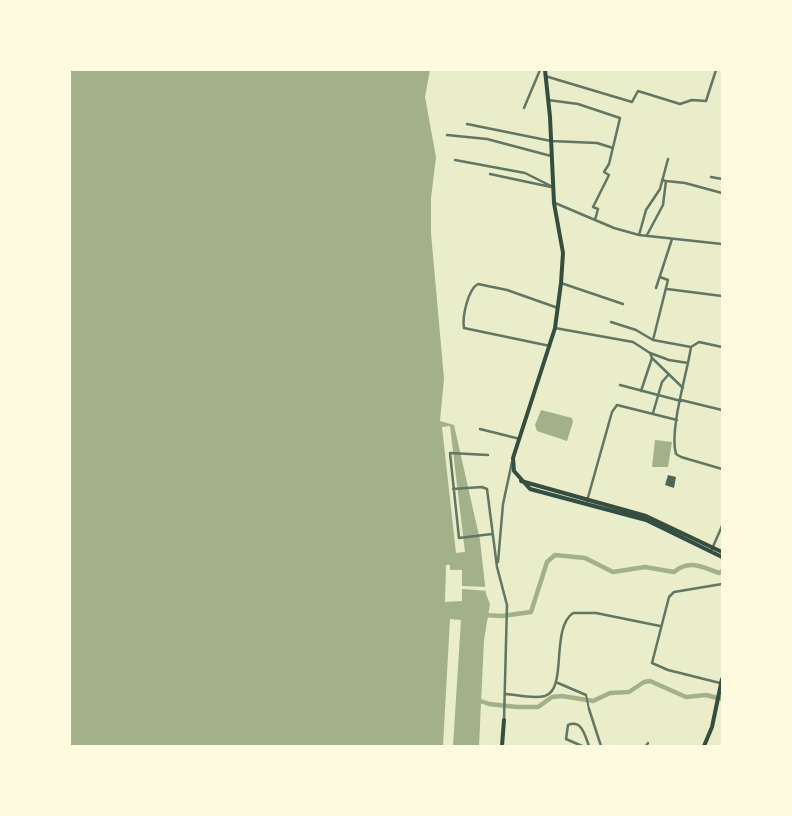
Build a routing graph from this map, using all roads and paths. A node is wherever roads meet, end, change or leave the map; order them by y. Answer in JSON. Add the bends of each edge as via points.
{"nodes":[{"id":1,"x":540,"y":70,"type":"edge"},
{"id":2,"x":545,"y":70,"type":"edge"},
{"id":3,"x":716,"y":70,"type":"edge"},
{"id":4,"x":545,"y":76,"type":"junction"},
{"id":5,"x":548,"y":100,"type":"junction"},
{"id":6,"x":524,"y":108,"type":"dead end"},
{"id":7,"x":468,"y":124,"type":"dead end"},
{"id":8,"x":447,"y":135,"type":"dead end"},
{"id":9,"x":551,"y":141,"type":"junction"},
{"id":10,"x":612,"y":148,"type":"junction"},
{"id":11,"x":551,"y":156,"type":"junction"},
{"id":12,"x":668,"y":159,"type":"dead end"},
{"id":13,"x":455,"y":160,"type":"dead end"},
{"id":14,"x":490,"y":174,"type":"dead end"},
{"id":15,"x":711,"y":177,"type":"dead end"},
{"id":16,"x":722,"y":179,"type":"edge"},
{"id":17,"x":662,"y":180,"type":"junction"},
{"id":18,"x":666,"y":181,"type":"junction"},
{"id":19,"x":553,"y":187,"type":"junction"},
{"id":20,"x":722,"y":193,"type":"edge"},
{"id":21,"x":554,"y":203,"type":"junction"},
{"id":22,"x":595,"y":220,"type":"junction"},
{"id":23,"x":640,"y":235,"type":"junction"},
{"id":24,"x":647,"y":235,"type":"junction"},
{"id":25,"x":672,"y":239,"type":"junction"},
{"id":26,"x":722,"y":244,"type":"edge"},
{"id":27,"x":660,"y":277,"type":"junction"},
{"id":28,"x":561,"y":283,"type":"junction"},
{"id":29,"x":656,"y":288,"type":"dead end"},
{"id":30,"x":666,"y":289,"type":"junction"},
{"id":31,"x":722,"y":296,"type":"edge"},
{"id":32,"x":623,"y":304,"type":"dead end"},
{"id":33,"x":558,"y":308,"type":"junction"},
{"id":34,"x":611,"y":322,"type":"dead end"},
{"id":35,"x":555,"y":328,"type":"junction"},
{"id":36,"x":653,"y":340,"type":"junction"},
{"id":37,"x":550,"y":346,"type":"junction"},
{"id":38,"x":691,"y":347,"type":"junction"},
{"id":39,"x":722,"y":347,"type":"edge"},
{"id":40,"x":650,"y":353,"type":"junction"},
{"id":41,"x":652,"y":358,"type":"junction"},
{"id":42,"x":688,"y":363,"type":"junction"},
{"id":43,"x":669,"y":374,"type":"junction"},
{"id":44,"x":620,"y":385,"type":"dead end"},
{"id":45,"x":683,"y":388,"type":"junction"},
{"id":46,"x":641,"y":391,"type":"junction"},
{"id":47,"x":658,"y":396,"type":"junction"},
{"id":48,"x":681,"y":401,"type":"junction"},
{"id":49,"x":722,"y":410,"type":"edge"},
{"id":50,"x":653,"y":414,"type":"junction"},
{"id":51,"x":677,"y":420,"type":"junction"},
{"id":52,"x":480,"y":429,"type":"dead end"},
{"id":53,"x":520,"y":439,"type":"junction"},
{"id":54,"x":488,"y":455,"type":"dead end"},
{"id":55,"x":513,"y":458,"type":"junction"},
{"id":56,"x":722,"y":469,"type":"edge"},
{"id":57,"x":453,"y":489,"type":"junction"},
{"id":58,"x":587,"y":502,"type":"junction"},
{"id":59,"x":722,"y":526,"type":"edge"},
{"id":60,"x":492,"y":534,"type":"junction"},
{"id":61,"x":713,"y":548,"type":"junction"},
{"id":62,"x":722,"y":552,"type":"edge"},
{"id":63,"x":722,"y":557,"type":"edge"},
{"id":64,"x":497,"y":567,"type":"junction"},
{"id":65,"x":722,"y":584,"type":"edge"},
{"id":66,"x":660,"y":626,"type":"junction"},
{"id":67,"x":722,"y":681,"type":"edge"},
{"id":68,"x":558,"y":683,"type":"junction"},
{"id":69,"x":506,"y":695,"type":"junction"},
{"id":70,"x":586,"y":695,"type":"joint"},
{"id":71,"x":589,"y":709,"type":"joint"},
{"id":72,"x":504,"y":720,"type":"joint"},
{"id":73,"x":502,"y":746,"type":"edge"},
{"id":74,"x":582,"y":746,"type":"edge"},
{"id":75,"x":589,"y":746,"type":"edge"},
{"id":76,"x":600,"y":746,"type":"edge"},
{"id":77,"x":704,"y":746,"type":"edge"}],
"edges":[{"from":1,"to":6,"type":"street"},
{"from":2,"to":4,"type":"main road"},
{"from":3,"to":4,"type":"street","via":[[706,100],[681,104],[638,91],[632,102],[627,101]]},
{"from":4,"to":5,"type":"main road"},
{"from":5,"to":9,"type":"main road"},
{"from":5,"to":10,"type":"street","via":[[578,104],[619,118]]},
{"from":7,"to":9,"type":"street"},
{"from":8,"to":11,"type":"street","via":[[487,139]]},
{"from":9,"to":10,"type":"street","via":[[590,142]]},
{"from":9,"to":11,"type":"main road"},
{"from":10,"to":22,"type":"street","via":[[604,172],[609,174],[593,207],[598,209]]},
{"from":11,"to":19,"type":"main road"},
{"from":12,"to":17,"type":"street"},
{"from":13,"to":19,"type":"street","via":[[525,173]]},
{"from":14,"to":19,"type":"street","via":[[540,187]]},
{"from":15,"to":16,"type":"street"},
{"from":17,"to":18,"type":"street"},
{"from":17,"to":23,"type":"street","via":[[646,210]]},
{"from":18,"to":20,"type":"street"},
{"from":18,"to":24,"type":"street","via":[[662,205]]},
{"from":19,"to":21,"type":"main road"},
{"from":21,"to":22,"type":"street"},
{"from":21,"to":28,"type":"main road","via":[[563,253]]},
{"from":22,"to":23,"type":"street"},
{"from":23,"to":24,"type":"street"},
{"from":24,"to":25,"type":"street"},
{"from":25,"to":26,"type":"street"},
{"from":25,"to":27,"type":"street"},
{"from":27,"to":29,"type":"street"},
{"from":27,"to":30,"type":"street","via":[[668,279]]},
{"from":28,"to":32,"type":"street"},
{"from":28,"to":33,"type":"main road"},
{"from":30,"to":31,"type":"street"},
{"from":30,"to":36,"type":"street"},
{"from":33,"to":35,"type":"main road"},
{"from":33,"to":37,"type":"street","via":[[507,290],[478,284],[472,287],[463,325],[468,330]]},
{"from":34,"to":36,"type":"street"},
{"from":35,"to":37,"type":"main road"},
{"from":35,"to":40,"type":"street","via":[[633,342]]},
{"from":36,"to":38,"type":"street"},
{"from":37,"to":53,"type":"main road"},
{"from":38,"to":39,"type":"street","via":[[699,342]]},
{"from":38,"to":42,"type":"street"},
{"from":40,"to":41,"type":"street"},
{"from":40,"to":42,"type":"street"},
{"from":41,"to":43,"type":"street"},
{"from":41,"to":46,"type":"street"},
{"from":42,"to":45,"type":"street"},
{"from":43,"to":45,"type":"street"},
{"from":43,"to":47,"type":"street","via":[[662,382]]},
{"from":44,"to":46,"type":"street"},
{"from":45,"to":48,"type":"street"},
{"from":46,"to":47,"type":"street"},
{"from":47,"to":48,"type":"street"},
{"from":47,"to":50,"type":"street"},
{"from":48,"to":49,"type":"street"},
{"from":48,"to":51,"type":"street"},
{"from":50,"to":51,"type":"street"},
{"from":50,"to":58,"type":"street","via":[[617,404],[614,407]]},
{"from":51,"to":56,"type":"street","via":[[676,454]]},
{"from":52,"to":53,"type":"street"},
{"from":53,"to":55,"type":"main road"},
{"from":54,"to":57,"type":"street","via":[[450,453]]},
{"from":55,"to":58,"type":"main road","via":[[514,471],[530,489]]},
{"from":55,"to":64,"type":"street","via":[[503,504]]},
{"from":57,"to":60,"type":"street","via":[[487,489]]},
{"from":57,"to":60,"type":"street","via":[[460,538]]},
{"from":58,"to":61,"type":"main road","via":[[646,520]]},
{"from":59,"to":61,"type":"street"},
{"from":60,"to":64,"type":"street"},
{"from":61,"to":62,"type":"main road"},
{"from":61,"to":63,"type":"main road"},
{"from":64,"to":69,"type":"street","via":[[507,605]]},
{"from":65,"to":66,"type":"street","via":[[674,592],[669,597]]},
{"from":66,"to":67,"type":"street","via":[[652,664]]},
{"from":66,"to":68,"type":"street","via":[[596,613],[573,613],[564,622],[556,670]]},
{"from":67,"to":77,"type":"main road","via":[[712,727]]},
{"from":68,"to":69,"type":"street","via":[[547,696]]},
{"from":68,"to":70,"type":"street"},
{"from":69,"to":72,"type":"street"},
{"from":70,"to":71,"type":"street"},
{"from":71,"to":76,"type":"street"},
{"from":72,"to":73,"type":"main road"},
{"from":74,"to":75,"type":"street","via":[[566,739],[568,725],[576,724],[582,728]]}]}
